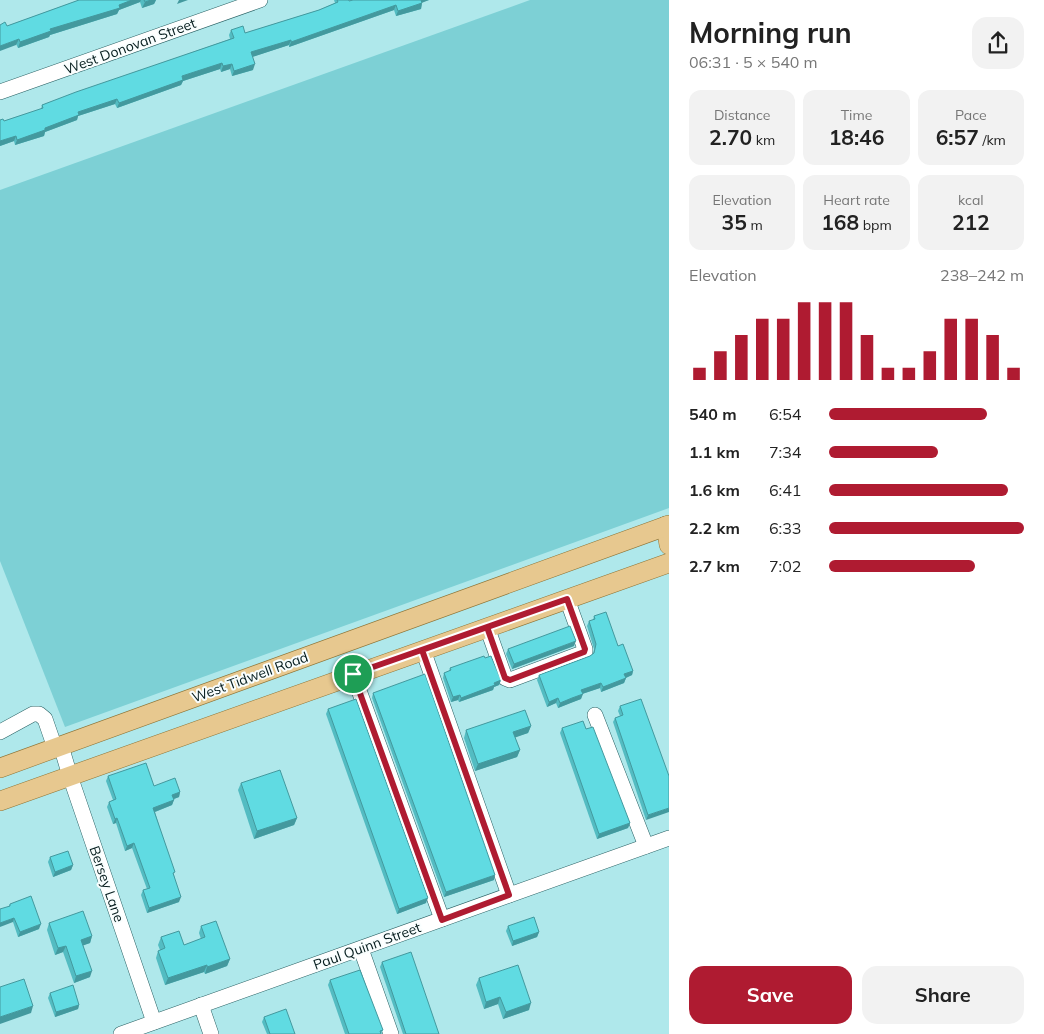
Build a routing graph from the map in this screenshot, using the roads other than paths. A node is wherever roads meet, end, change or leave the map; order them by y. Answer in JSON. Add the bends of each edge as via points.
{"nodes":[{"id":1,"x":260,"y":0,"type":"edge"},
{"id":2,"x":0,"y":92,"type":"edge"},
{"id":3,"x":667,"y":525,"type":"edge"},
{"id":4,"x":669,"y":545,"type":"edge"},
{"id":5,"x":669,"y":563,"type":"edge"},
{"id":6,"x":567,"y":599,"type":"junction"},
{"id":7,"x":487,"y":627,"type":"junction"},
{"id":8,"x":422,"y":650,"type":"junction"},
{"id":9,"x":266,"y":671,"type":"junction"},
{"id":10,"x":353,"y":674,"type":"junction"},
{"id":11,"x":271,"y":704,"type":"junction"},
{"id":12,"x":595,"y":715,"type":"dead end"},
{"id":13,"x":0,"y":732,"type":"edge"},
{"id":14,"x":58,"y":747,"type":"junction"},
{"id":15,"x":0,"y":768,"type":"edge"},
{"id":16,"x":70,"y":776,"type":"junction"},
{"id":17,"x":0,"y":801,"type":"edge"},
{"id":18,"x":669,"y":838,"type":"edge"},
{"id":19,"x":646,"y":846,"type":"junction"},
{"id":20,"x":509,"y":895,"type":"junction"},
{"id":21,"x":442,"y":920,"type":"junction"},
{"id":22,"x":361,"y":949,"type":"junction"},
{"id":23,"x":201,"y":1005,"type":"junction"},
{"id":24,"x":154,"y":1022,"type":"junction"},
{"id":25,"x":121,"y":1034,"type":"edge"},
{"id":26,"x":211,"y":1034,"type":"edge"},
{"id":27,"x":391,"y":1034,"type":"edge"}],
"edges":[{"from":1,"to":2,"type":"street","name":"West Donovan Street"},
{"from":3,"to":4,"type":"main road"},
{"from":3,"to":9,"type":"main road","name":"West Tidwell Road"},
{"from":5,"to":6,"type":"main road"},
{"from":6,"to":7,"type":"main road"},
{"from":6,"to":7,"type":"street","via":[[584,652],[519,677],[505,678]]},
{"from":7,"to":8,"type":"main road"},
{"from":8,"to":10,"type":"main road"},
{"from":8,"to":20,"type":"street"},
{"from":9,"to":11,"type":"main road"},
{"from":9,"to":14,"type":"main road","name":"West Tidwell Road"},
{"from":10,"to":11,"type":"main road"},
{"from":10,"to":21,"type":"street"},
{"from":11,"to":16,"type":"main road"},
{"from":12,"to":19,"type":"street"},
{"from":13,"to":14,"type":"street","name":"Bersey Lane","via":[[32,714],[40,714]]},
{"from":14,"to":15,"type":"main road","name":"West Tidwell Road"},
{"from":14,"to":16,"type":"street","name":"Bersey Lane"},
{"from":16,"to":17,"type":"main road"},
{"from":16,"to":24,"type":"street","name":"Bersey Lane"},
{"from":18,"to":19,"type":"street","name":"Paul Quinn Street"},
{"from":19,"to":20,"type":"street","name":"Paul Quinn Street"},
{"from":20,"to":21,"type":"street","name":"Paul Quinn Street"},
{"from":21,"to":22,"type":"street","name":"Paul Quinn Street"},
{"from":22,"to":23,"type":"street","name":"Paul Quinn Street"},
{"from":22,"to":27,"type":"street"},
{"from":23,"to":24,"type":"street","name":"Paul Quinn Street"},
{"from":23,"to":26,"type":"street"},
{"from":24,"to":25,"type":"street","name":"Paul Quinn Street"}]}
